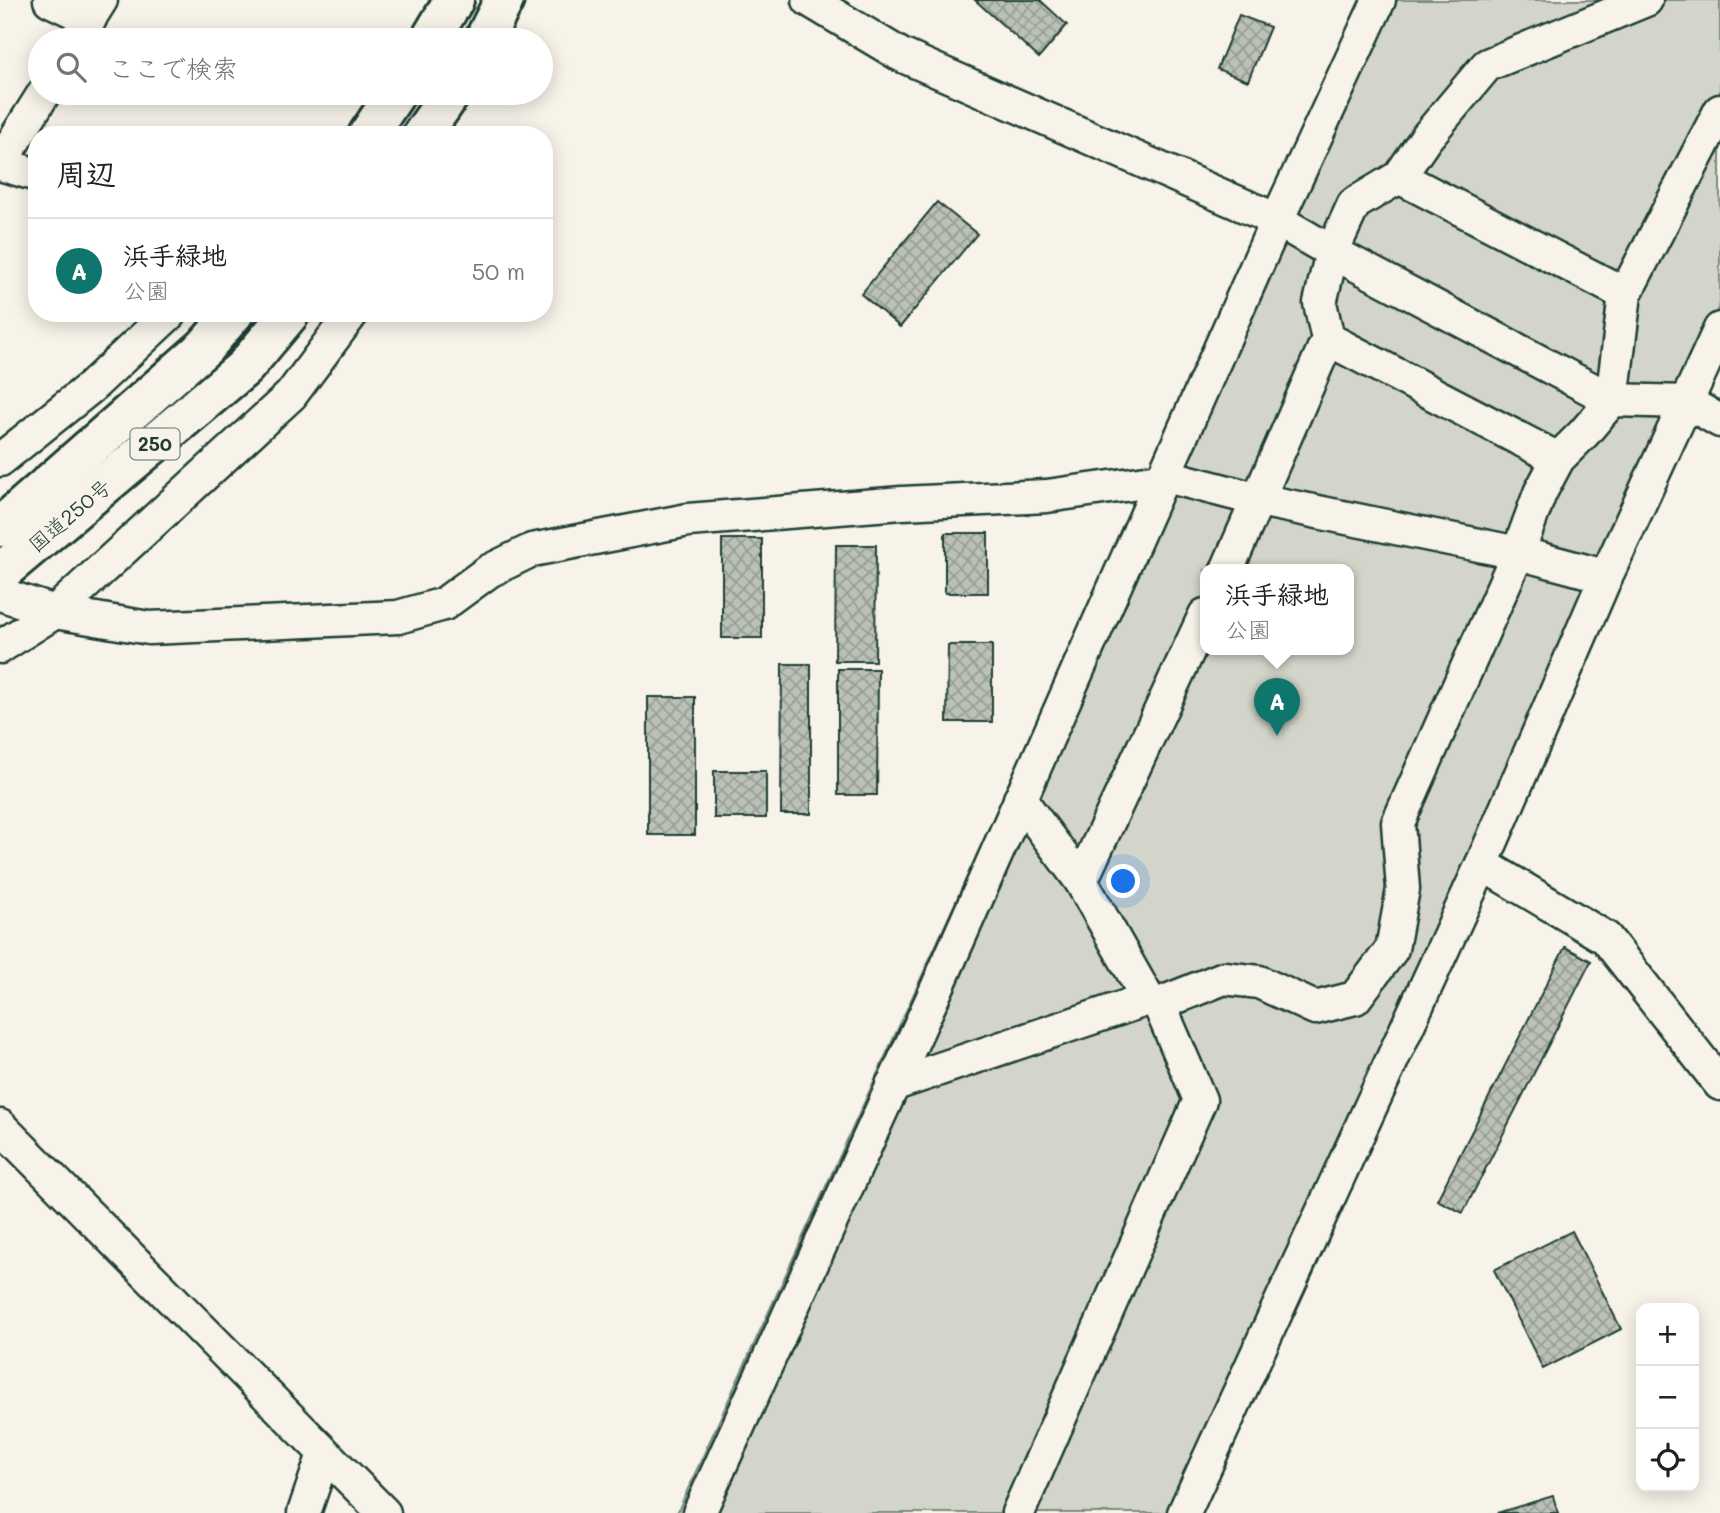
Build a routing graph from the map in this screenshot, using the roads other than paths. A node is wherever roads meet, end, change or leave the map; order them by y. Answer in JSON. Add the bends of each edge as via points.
{"nodes":[{"id":1,"x":50,"y":0,"type":"edge"},
{"id":2,"x":454,"y":0,"type":"edge"},
{"id":3,"x":504,"y":0,"type":"edge"},
{"id":4,"x":809,"y":0,"type":"edge"},
{"id":5,"x":1379,"y":0,"type":"edge"},
{"id":6,"x":1646,"y":0,"type":"edge"},
{"id":7,"x":88,"y":15,"type":"edge"},
{"id":8,"x":437,"y":28,"type":"edge"},
{"id":9,"x":490,"y":28,"type":"edge"},
{"id":10,"x":37,"y":105,"type":"edge"},
{"id":11,"x":443,"y":105,"type":"edge"},
{"id":12,"x":455,"y":105,"type":"edge"},
{"id":13,"x":1720,"y":111,"type":"edge"},
{"id":14,"x":428,"y":126,"type":"edge"},
{"id":15,"x":446,"y":126,"type":"edge"},
{"id":16,"x":0,"y":164,"type":"edge"},
{"id":17,"x":28,"y":172,"type":"edge"},
{"id":18,"x":1399,"y":177,"type":"junction"},
{"id":19,"x":1277,"y":220,"type":"junction"},
{"id":20,"x":1332,"y":252,"type":"junction"},
{"id":21,"x":1625,"y":295,"type":"junction"},
{"id":22,"x":160,"y":322,"type":"edge"},
{"id":23,"x":226,"y":322,"type":"edge"},
{"id":24,"x":282,"y":322,"type":"edge"},
{"id":25,"x":345,"y":322,"type":"edge"},
{"id":26,"x":1720,"y":329,"type":"edge"},
{"id":27,"x":1328,"y":339,"type":"junction"},
{"id":28,"x":1612,"y":400,"type":"junction"},
{"id":29,"x":1687,"y":402,"type":"junction"},
{"id":30,"x":1720,"y":421,"type":"edge"},
{"id":31,"x":1558,"y":459,"type":"junction"},
{"id":32,"x":0,"y":460,"type":"edge"},
{"id":33,"x":1161,"y":479,"type":"junction"},
{"id":34,"x":1259,"y":500,"type":"junction"},
{"id":35,"x":0,"y":527,"type":"edge"},
{"id":36,"x":1518,"y":553,"type":"junction"},
{"id":37,"x":1230,"y":564,"type":"edge"},
{"id":38,"x":4,"y":577,"type":"edge"},
{"id":39,"x":1604,"y":581,"type":"junction"},
{"id":40,"x":55,"y":612,"type":"junction"},
{"id":41,"x":1200,"y":626,"type":"edge"},
{"id":42,"x":0,"y":647,"type":"edge"},
{"id":43,"x":1020,"y":799,"type":"junction"},
{"id":44,"x":1482,"y":864,"type":"junction"},
{"id":45,"x":1081,"y":881,"type":"junction"},
{"id":46,"x":1154,"y":1002,"type":"junction"},
{"id":47,"x":1720,"y":1083,"type":"edge"},
{"id":48,"x":892,"y":1085,"type":"junction"},
{"id":49,"x":0,"y":1126,"type":"edge"},
{"id":50,"x":324,"y":1454,"type":"junction"},
{"id":51,"x":304,"y":1513,"type":"edge"},
{"id":52,"x":384,"y":1513,"type":"edge"},
{"id":53,"x":699,"y":1513,"type":"edge"},
{"id":54,"x":1018,"y":1513,"type":"edge"},
{"id":55,"x":1184,"y":1513,"type":"edge"}],
"edges":[{"from":1,"to":7,"type":"street"},
{"from":2,"to":8,"type":"highway"},
{"from":3,"to":9,"type":"highway"},
{"from":4,"to":19,"type":"street","via":[[901,55]]},
{"from":5,"to":19,"type":"street"},
{"from":6,"to":18,"type":"street","via":[[1487,65]]},
{"from":10,"to":16,"type":"street"},
{"from":11,"to":14,"type":"highway"},
{"from":12,"to":15,"type":"street"},
{"from":13,"to":21,"type":"street"},
{"from":16,"to":17,"type":"street"},
{"from":18,"to":20,"type":"street","via":[[1354,204]]},
{"from":18,"to":21,"type":"street"},
{"from":19,"to":20,"type":"street"},
{"from":19,"to":33,"type":"street"},
{"from":20,"to":27,"type":"street","via":[[1320,303]]},
{"from":20,"to":28,"type":"street"},
{"from":21,"to":28,"type":"street"},
{"from":22,"to":32,"type":"street","via":[[91,387]]},
{"from":23,"to":35,"type":"highway","name":"国道250号","number":"250","via":[[205,347]]},
{"from":24,"to":38,"type":"highway","name":"国道250号","number":"250","via":[[245,367]]},
{"from":25,"to":40,"type":"street","via":[[291,395]]},
{"from":26,"to":29,"type":"street"},
{"from":27,"to":31,"type":"street"},
{"from":27,"to":34,"type":"street"},
{"from":28,"to":29,"type":"street"},
{"from":28,"to":31,"type":"street"},
{"from":29,"to":30,"type":"street"},
{"from":29,"to":39,"type":"street"},
{"from":31,"to":36,"type":"street"},
{"from":33,"to":34,"type":"street","via":[[1174,478]]},
{"from":33,"to":40,"type":"street","via":[[1047,496],[688,520],[532,550],[489,571],[444,604],[398,617],[149,628]]},
{"from":33,"to":43,"type":"street"},
{"from":34,"to":36,"type":"street"},
{"from":34,"to":37,"type":"street"},
{"from":36,"to":39,"type":"street","via":[[1593,573]]},
{"from":36,"to":46,"type":"street","via":[[1398,823],[1404,889],[1392,949],[1355,998],[1315,1009],[1259,982],[1224,978]]},
{"from":38,"to":40,"type":"street"},
{"from":39,"to":44,"type":"street"},
{"from":40,"to":42,"type":"street"},
{"from":41,"to":45,"type":"street"},
{"from":43,"to":45,"type":"street"},
{"from":43,"to":48,"type":"street"},
{"from":44,"to":47,"type":"street","via":[[1606,938]]},
{"from":44,"to":55,"type":"street"},
{"from":45,"to":46,"type":"street"},
{"from":46,"to":48,"type":"street"},
{"from":46,"to":54,"type":"street","via":[[1200,1101]]},
{"from":48,"to":53,"type":"street"},
{"from":49,"to":50,"type":"street"},
{"from":50,"to":51,"type":"street"},
{"from":50,"to":52,"type":"street"}]}
